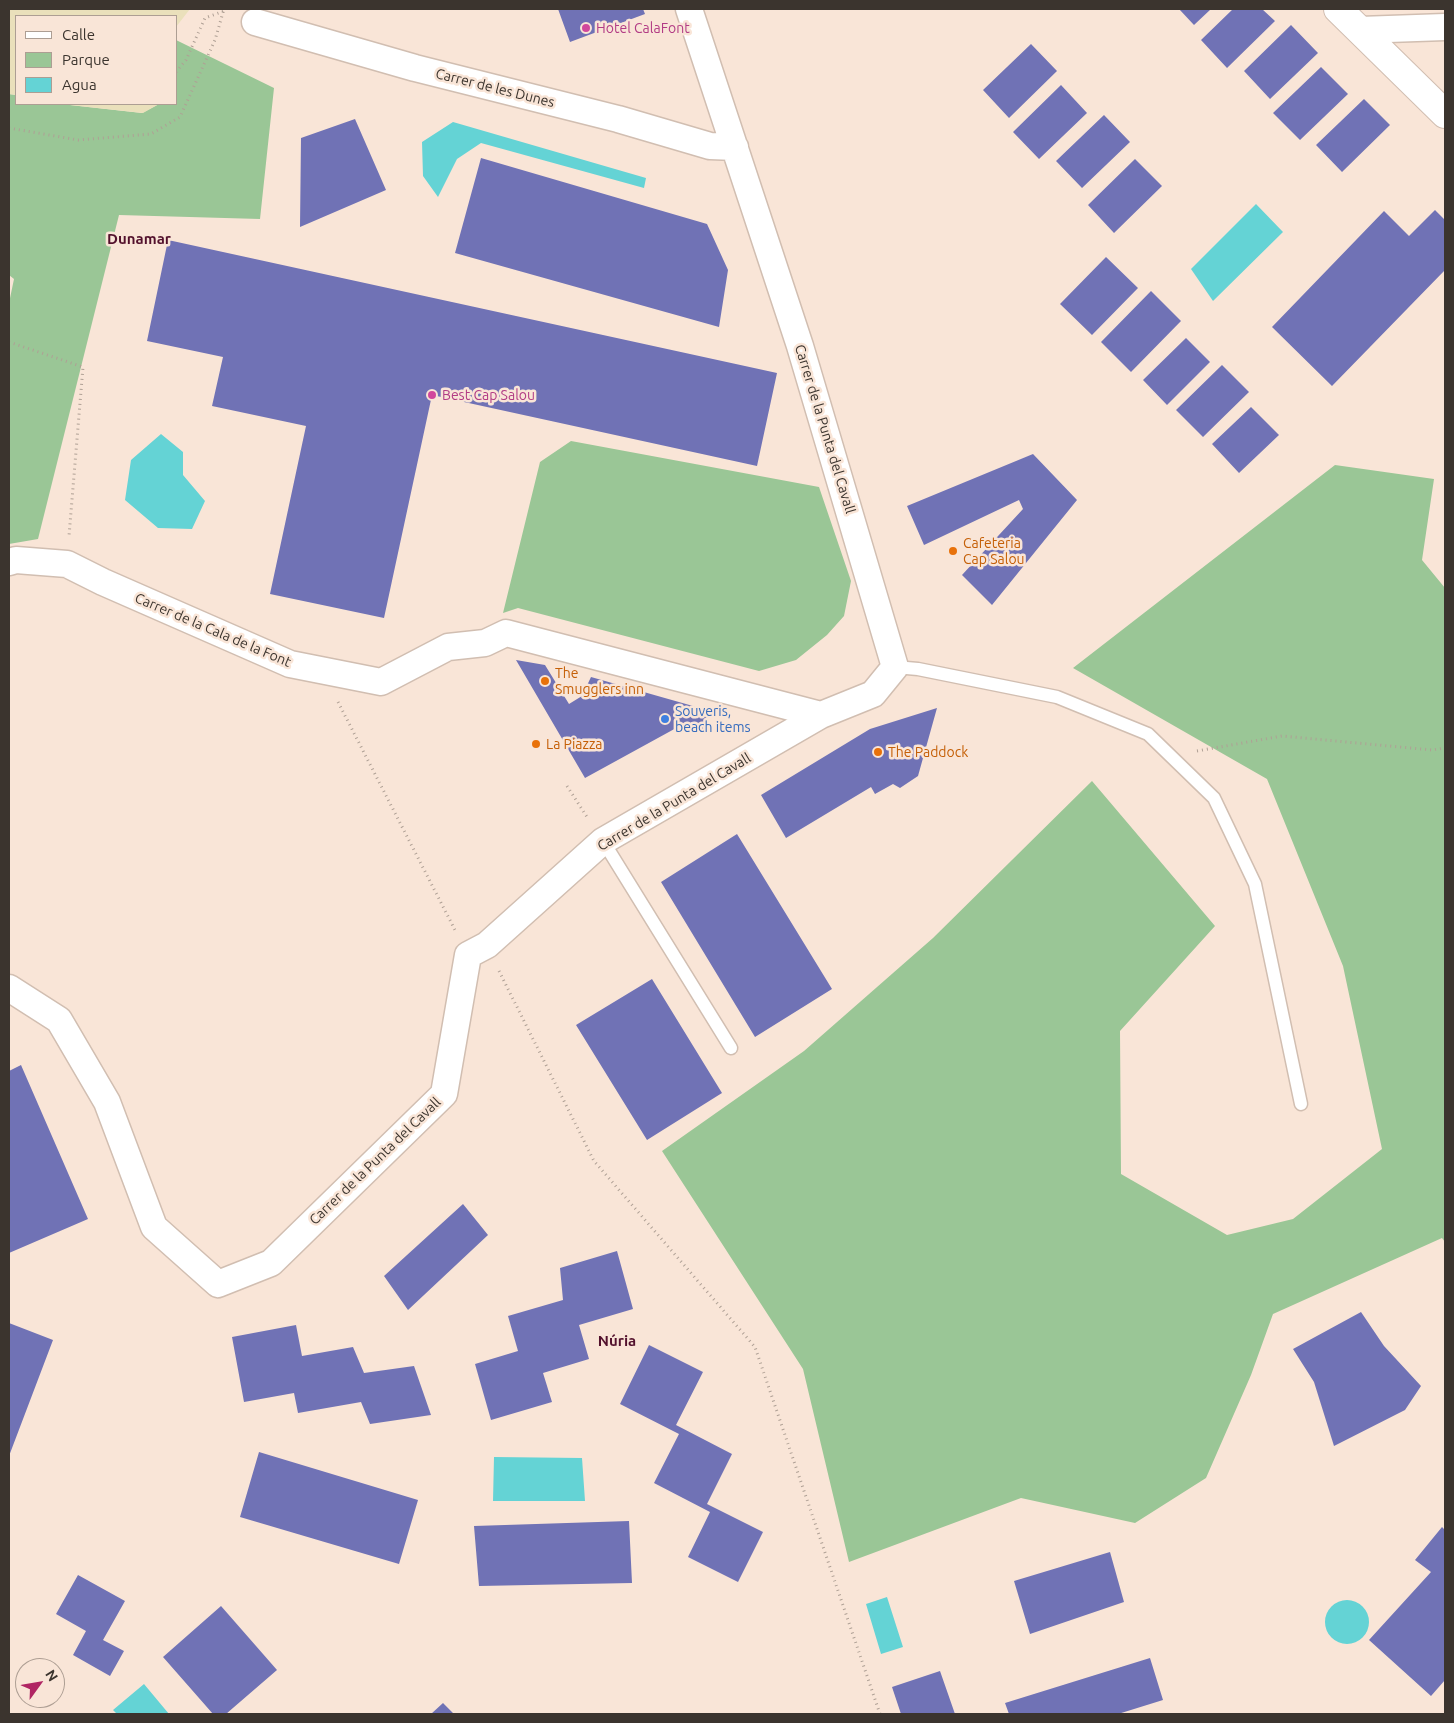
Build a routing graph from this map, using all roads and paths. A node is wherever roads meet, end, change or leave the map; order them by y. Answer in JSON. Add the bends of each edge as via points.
{"nodes":[{"id":1,"x":690,"y":9,"type":"edge"},
{"id":2,"x":1338,"y":9,"type":"edge"},
{"id":3,"x":224,"y":10,"type":"edge"},
{"id":4,"x":256,"y":22,"type":"dead end"},
{"id":5,"x":1445,"y":27,"type":"edge"},
{"id":6,"x":1360,"y":30,"type":"junction"},
{"id":7,"x":178,"y":70,"type":"edge"},
{"id":8,"x":1445,"y":114,"type":"edge"},
{"id":9,"x":9,"y":128,"type":"edge"},
{"id":10,"x":735,"y":146,"type":"junction"},
{"id":11,"x":9,"y":342,"type":"edge"},
{"id":12,"x":9,"y":562,"type":"edge"},
{"id":13,"x":67,"y":564,"type":"junction"},
{"id":14,"x":895,"y":667,"type":"junction"},
{"id":15,"x":322,"y":670,"type":"junction"},
{"id":16,"x":821,"y":715,"type":"junction"},
{"id":17,"x":1445,"y":748,"type":"edge"},
{"id":18,"x":1170,"y":756,"type":"junction"},
{"id":19,"x":567,"y":786,"type":"dead end"},
{"id":20,"x":603,"y":841,"type":"junction"},
{"id":21,"x":477,"y":950,"type":"junction"},
{"id":22,"x":9,"y":988,"type":"edge"},
{"id":23,"x":731,"y":1048,"type":"dead end"},
{"id":24,"x":1301,"y":1104,"type":"dead end"},
{"id":25,"x":880,"y":1714,"type":"edge"}],
"edges":[{"from":1,"to":10,"type":"street","name":"Carrer de la Punta del Cavall"},
{"from":2,"to":6,"type":"street"},
{"from":3,"to":7,"type":"path","via":[[205,18],[186,60]]},
{"from":3,"to":9,"type":"path","via":[[215,40],[180,117],[151,134],[78,140]]},
{"from":4,"to":10,"type":"street","name":"Carrer de les Dunes","via":[[710,146]]},
{"from":5,"to":6,"type":"street"},
{"from":6,"to":8,"type":"street"},
{"from":10,"to":14,"type":"street","name":"Carrer de la Punta del Cavall","via":[[800,346]]},
{"from":11,"to":13,"type":"path","via":[[83,367]]},
{"from":12,"to":13,"type":"street","name":"Carrer de la Cala de la Font"},
{"from":13,"to":15,"type":"street","name":"Carrer de la Cala de la Font","via":[[290,664]]},
{"from":14,"to":16,"type":"street","name":"Carrer de la Punta del Cavall","via":[[873,694]]},
{"from":14,"to":18,"type":"lane","via":[[1058,697],[1148,734]]},
{"from":15,"to":16,"type":"street","name":"Carrer de la Cala de la Font","via":[[381,682],[448,648],[486,643],[506,633]]},
{"from":15,"to":21,"type":"path"},
{"from":16,"to":20,"type":"street","name":"Carrer de la Punta del Cavall"},
{"from":17,"to":18,"type":"path","via":[[1432,750],[1282,736]]},
{"from":18,"to":24,"type":"lane","via":[[1214,798],[1255,884]]},
{"from":19,"to":20,"type":"path"},
{"from":20,"to":21,"type":"street","name":"Carrer de la Punta del Cavall"},
{"from":20,"to":23,"type":"lane"},
{"from":21,"to":22,"type":"street","name":"Carrer de la Punta del Cavall","via":[[444,1094],[271,1263],[218,1284],[154,1227],[107,1102],[59,1020]]},
{"from":21,"to":25,"type":"path","via":[[594,1161],[755,1347]]}]}
